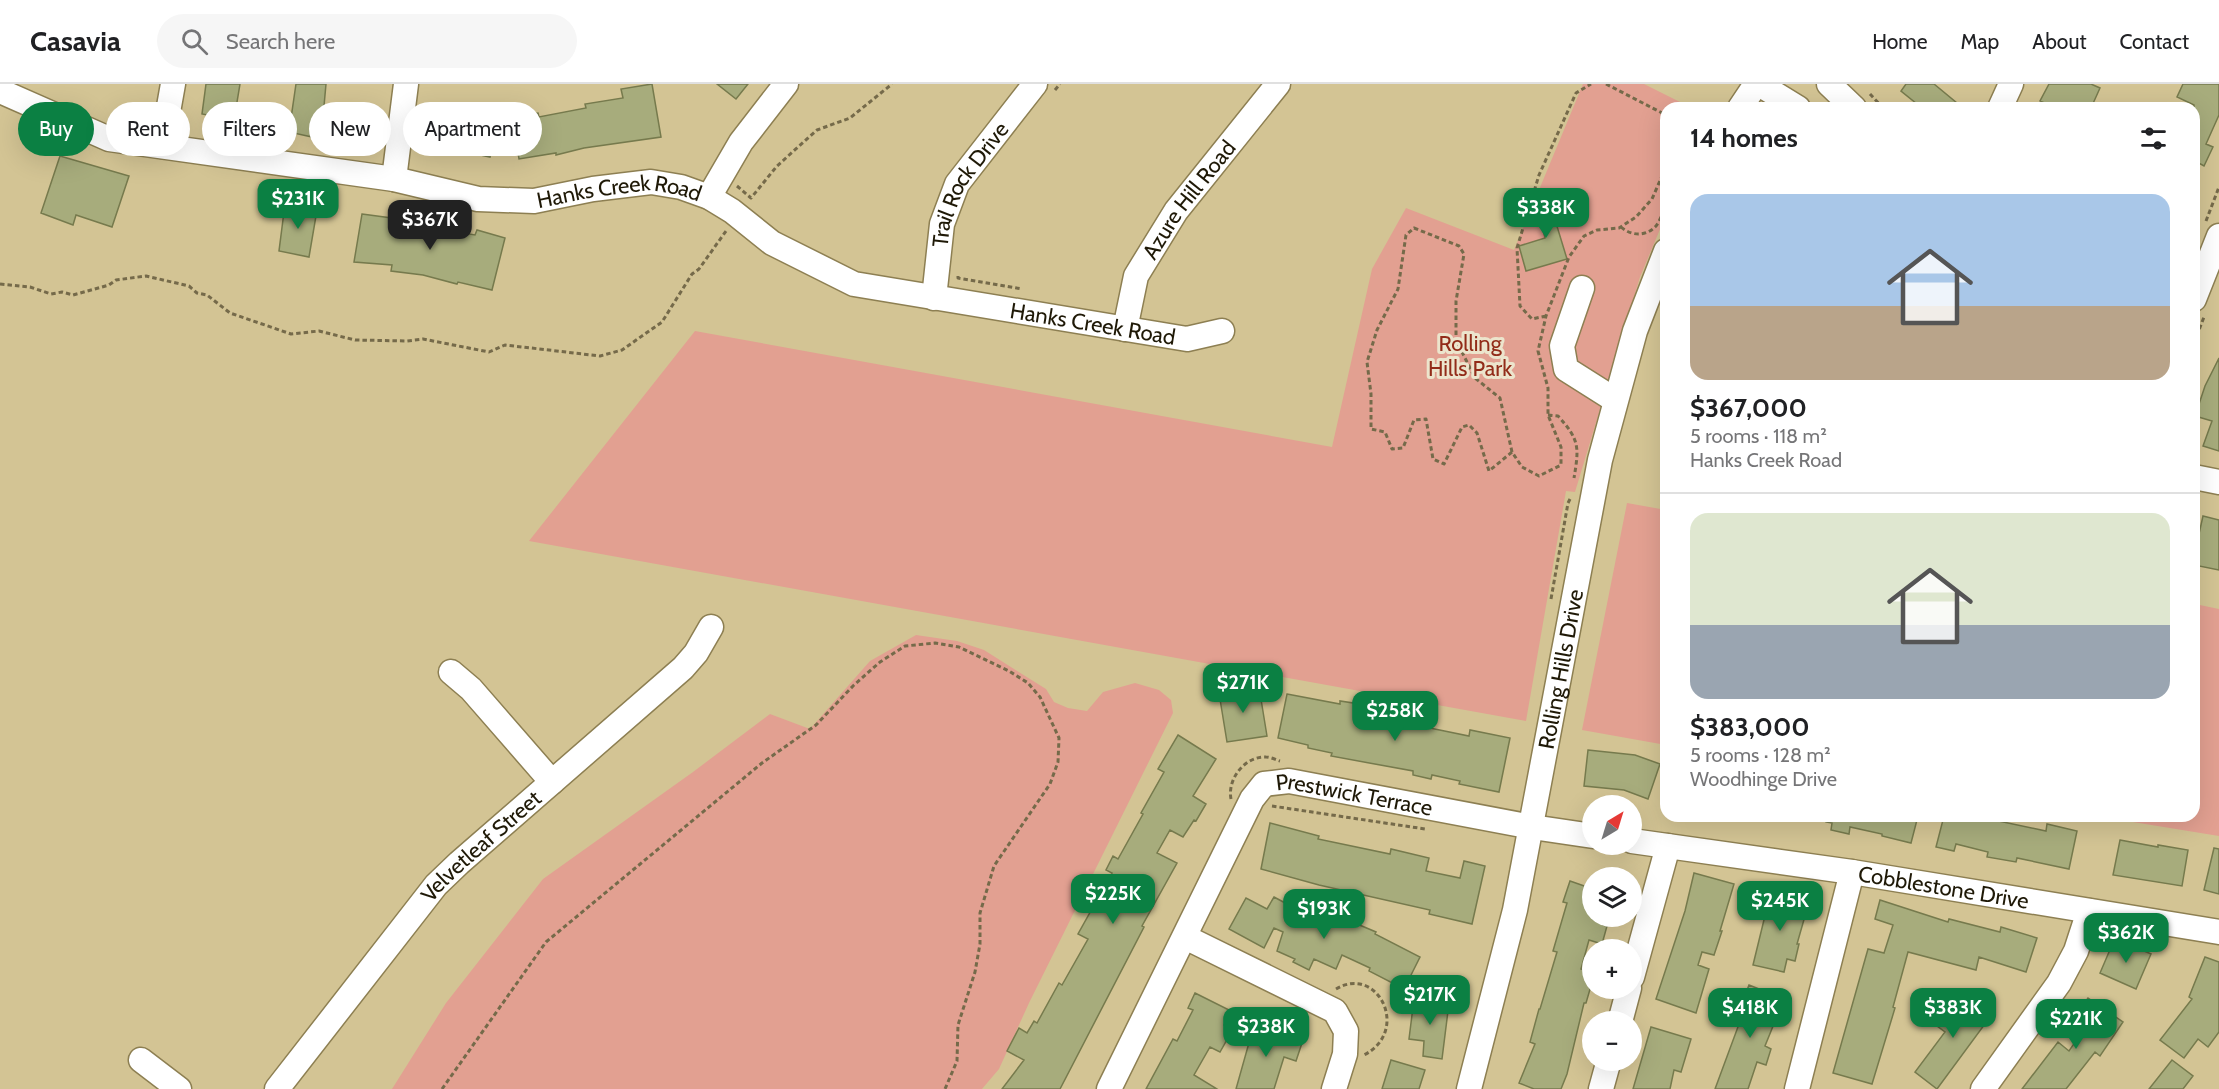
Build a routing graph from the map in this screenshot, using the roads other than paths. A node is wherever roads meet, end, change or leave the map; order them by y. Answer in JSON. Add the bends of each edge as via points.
{"nodes":[{"id":1,"x":172,"y":84,"type":"edge"},
{"id":2,"x":406,"y":84,"type":"edge"},
{"id":3,"x":786,"y":84,"type":"edge"},
{"id":4,"x":1035,"y":84,"type":"edge"},
{"id":5,"x":1278,"y":84,"type":"edge"},
{"id":6,"x":1758,"y":84,"type":"edge"},
{"id":7,"x":1829,"y":84,"type":"edge"},
{"id":8,"x":2012,"y":84,"type":"edge"},
{"id":9,"x":0,"y":91,"type":"edge"},
{"id":10,"x":169,"y":102,"type":"edge"},
{"id":11,"x":1744,"y":102,"type":"edge"},
{"id":12,"x":1788,"y":102,"type":"edge"},
{"id":13,"x":1848,"y":102,"type":"edge"},
{"id":14,"x":2003,"y":102,"type":"edge"},
{"id":15,"x":106,"y":138,"type":"edge"},
{"id":16,"x":190,"y":150,"type":"edge"},
{"id":17,"x":394,"y":179,"type":"junction"},
{"id":18,"x":709,"y":197,"type":"junction"},
{"id":19,"x":2219,"y":236,"type":"edge"},
{"id":20,"x":1660,"y":266,"type":"edge"},
{"id":21,"x":2200,"y":284,"type":"edge"},
{"id":22,"x":1582,"y":288,"type":"dead end"},
{"id":23,"x":934,"y":298,"type":"junction"},
{"id":24,"x":1125,"y":328,"type":"junction"},
{"id":25,"x":1222,"y":331,"type":"dead end"},
{"id":26,"x":1615,"y":400,"type":"junction"},
{"id":27,"x":2200,"y":478,"type":"edge"},
{"id":28,"x":2219,"y":482,"type":"edge"},
{"id":29,"x":711,"y":627,"type":"dead end"},
{"id":30,"x":451,"y":672,"type":"dead end"},
{"id":31,"x":552,"y":782,"type":"junction"},
{"id":32,"x":1532,"y":827,"type":"junction"},
{"id":33,"x":1582,"y":834,"type":"edge"},
{"id":34,"x":1642,"y":842,"type":"edge"},
{"id":35,"x":1668,"y":846,"type":"junction"},
{"id":36,"x":1852,"y":872,"type":"junction"},
{"id":37,"x":2089,"y":911,"type":"junction"},
{"id":38,"x":2219,"y":932,"type":"edge"},
{"id":39,"x":1185,"y":937,"type":"junction"},
{"id":40,"x":1642,"y":941,"type":"edge"},
{"id":41,"x":141,"y":1060,"type":"dead end"},
{"id":42,"x":1606,"y":1071,"type":"edge"},
{"id":43,"x":178,"y":1089,"type":"edge"},
{"id":44,"x":277,"y":1089,"type":"edge"},
{"id":45,"x":1109,"y":1089,"type":"edge"},
{"id":46,"x":1334,"y":1089,"type":"edge"},
{"id":47,"x":1469,"y":1089,"type":"edge"},
{"id":48,"x":1601,"y":1089,"type":"edge"},
{"id":49,"x":1797,"y":1089,"type":"edge"},
{"id":50,"x":1983,"y":1089,"type":"edge"}],
"edges":[{"from":1,"to":10,"type":"street"},
{"from":2,"to":17,"type":"street"},
{"from":3,"to":18,"type":"street","via":[[741,142]]},
{"from":4,"to":23,"type":"street","name":"Trail Rock Drive","via":[[957,184],[942,224]]},
{"from":5,"to":24,"type":"street","name":"Azure Hill Road","via":[[1170,220],[1136,276]]},
{"from":6,"to":11,"type":"street"},
{"from":6,"to":12,"type":"street"},
{"from":7,"to":13,"type":"street"},
{"from":8,"to":14,"type":"street"},
{"from":9,"to":15,"type":"street","name":"Hanks Creek Road"},
{"from":16,"to":17,"type":"street","name":"Hanks Creek Road"},
{"from":17,"to":18,"type":"street","name":"Hanks Creek Road","via":[[478,199],[534,201],[651,182]]},
{"from":18,"to":23,"type":"street","name":"Hanks Creek Road","via":[[772,243],[854,284]]},
{"from":19,"to":21,"type":"street"},
{"from":20,"to":26,"type":"street","name":"Rolling Hills Drive","via":[[1635,331]]},
{"from":22,"to":26,"type":"street","via":[[1562,346],[1566,369]]},
{"from":23,"to":24,"type":"street","name":"Hanks Creek Road"},
{"from":24,"to":25,"type":"street","name":"Hanks Creek Road","via":[[1187,339]]},
{"from":26,"to":32,"type":"street","name":"Rolling Hills Drive","via":[[1591,506]]},
{"from":27,"to":28,"type":"street"},
{"from":29,"to":31,"type":"street","name":"Velvetleaf Street","via":[[683,668]]},
{"from":30,"to":31,"type":"street","via":[[477,695]]},
{"from":31,"to":44,"type":"street","name":"Velvetleaf Street","via":[[436,885]]},
{"from":32,"to":33,"type":"street"},
{"from":32,"to":39,"type":"street","name":"Prestwick Terrace","via":[[1289,781],[1264,784],[1252,799]]},
{"from":32,"to":47,"type":"street","name":"Rolling Hills Drive"},
{"from":34,"to":35,"type":"street","name":"Cobblestone Drive"},
{"from":35,"to":36,"type":"street","name":"Cobblestone Drive"},
{"from":35,"to":40,"type":"street"},
{"from":36,"to":37,"type":"street","name":"Cobblestone Drive"},
{"from":36,"to":49,"type":"street"},
{"from":37,"to":38,"type":"street","name":"Cobblestone Drive"},
{"from":37,"to":50,"type":"street","via":[[2076,951],[2059,983]]},
{"from":39,"to":45,"type":"street","name":"Prestwick Terrace"},
{"from":39,"to":46,"type":"street","via":[[1335,1011],[1346,1031],[1345,1054]]},
{"from":41,"to":43,"type":"street"},
{"from":42,"to":48,"type":"street"}]}
